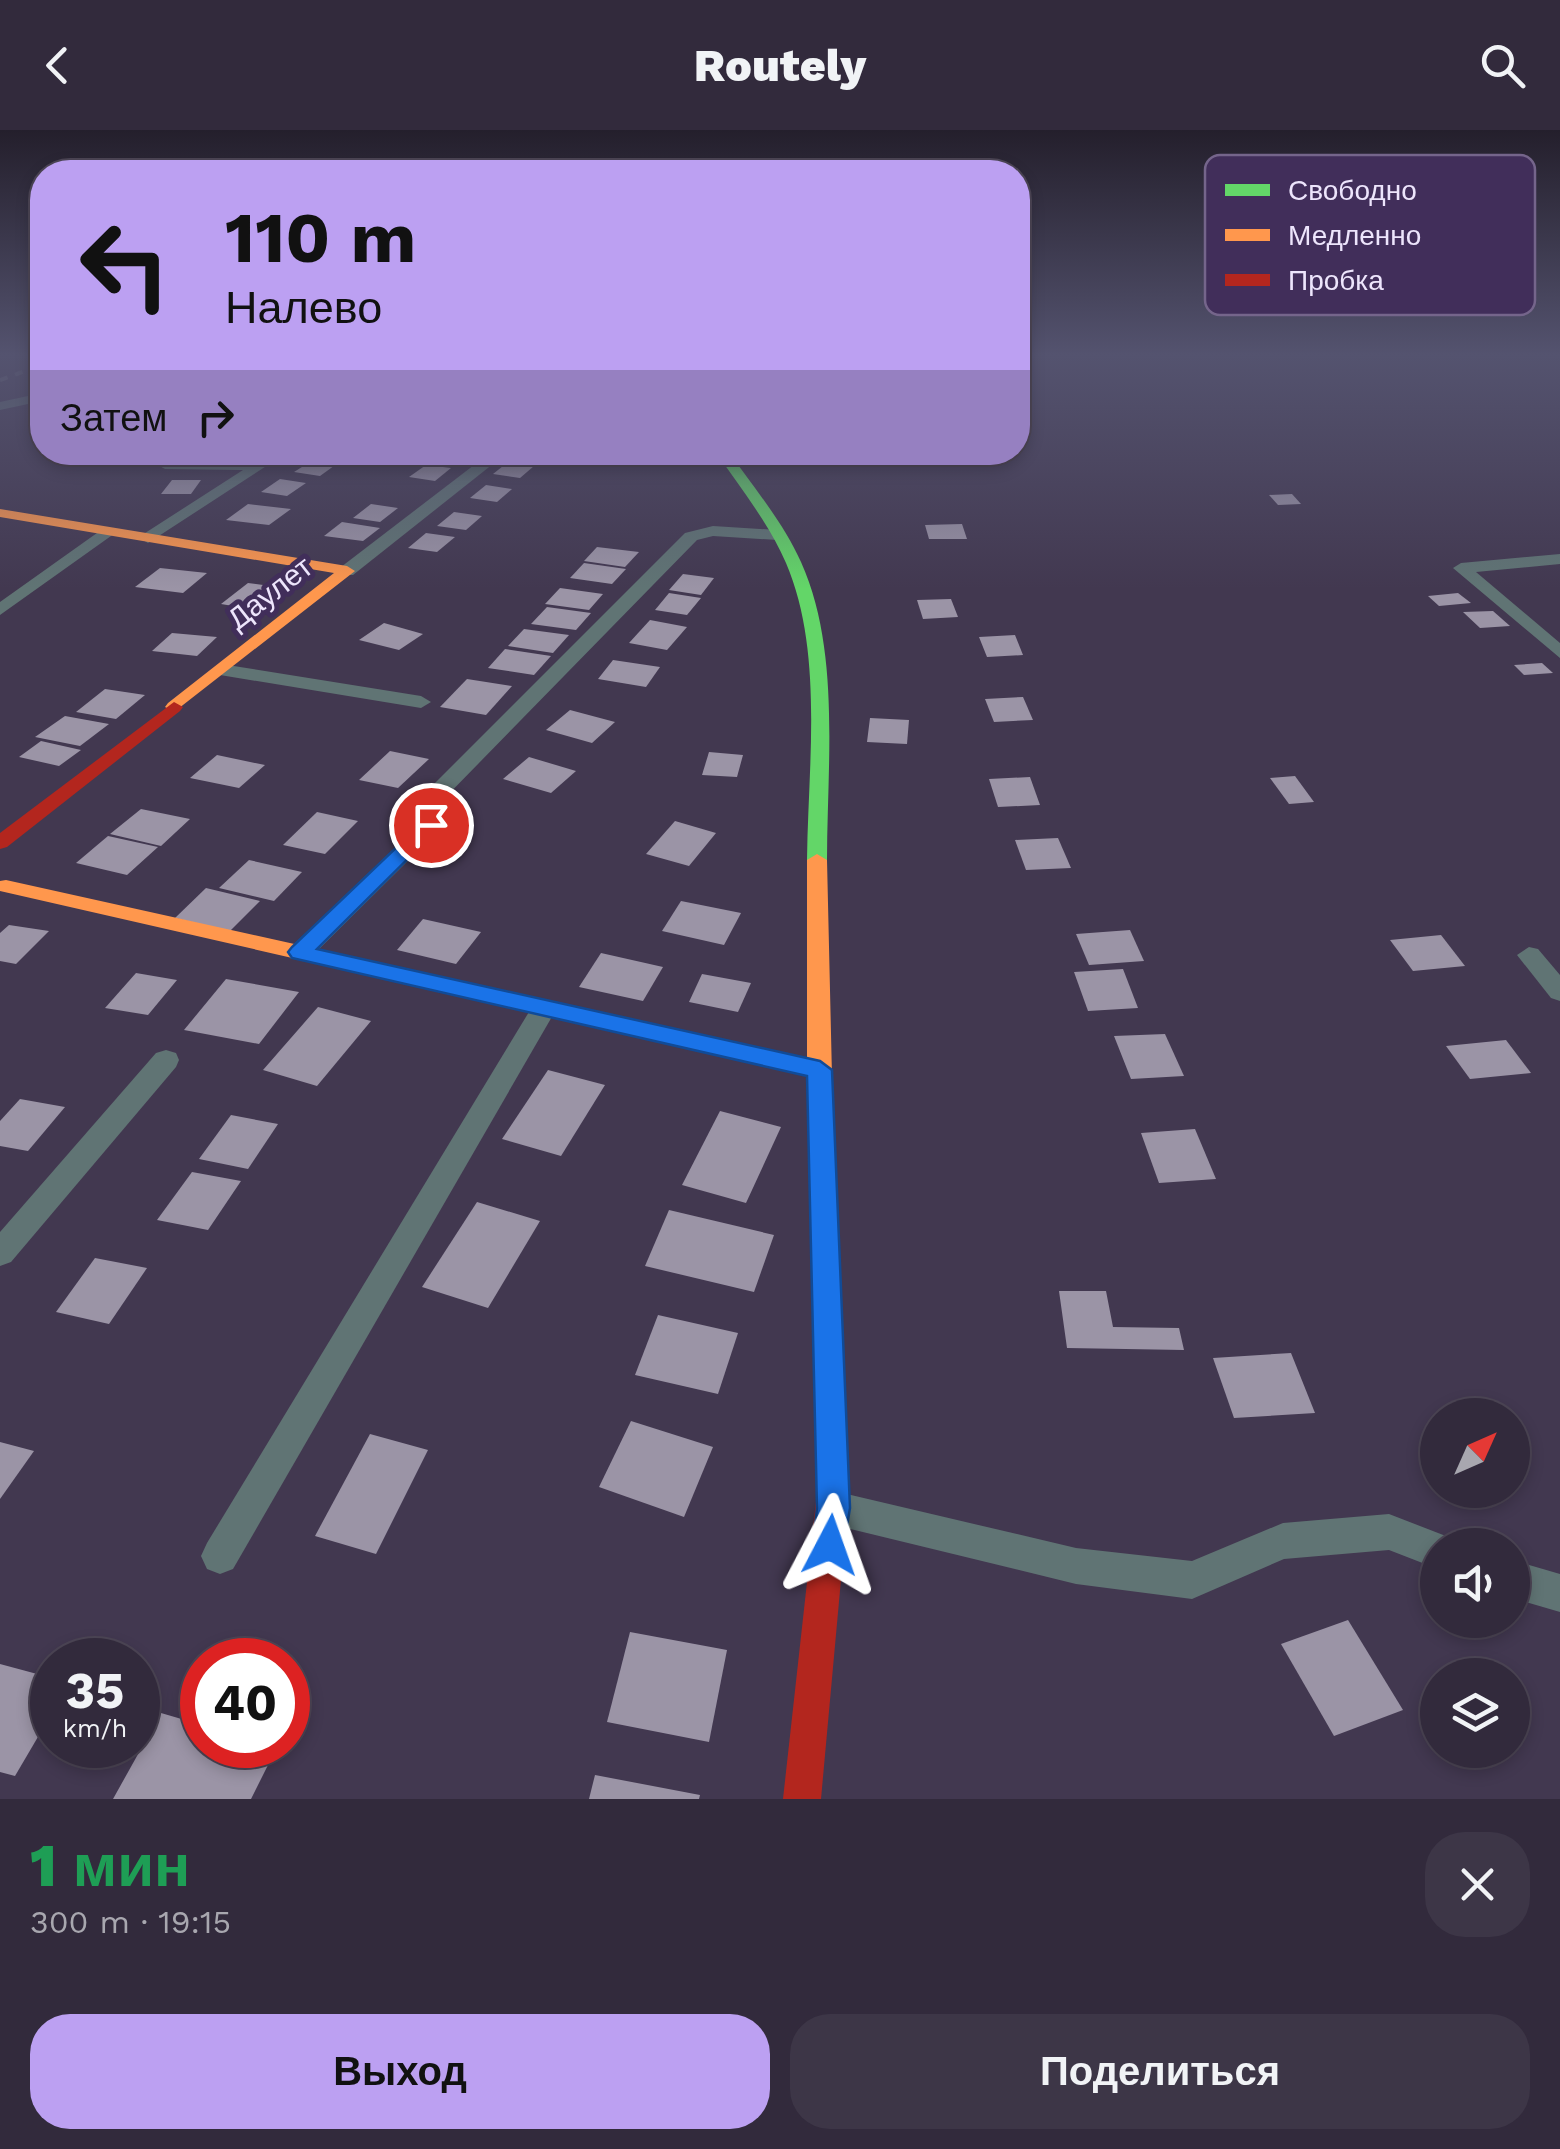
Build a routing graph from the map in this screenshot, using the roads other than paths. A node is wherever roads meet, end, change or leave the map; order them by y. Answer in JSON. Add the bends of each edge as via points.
{"nodes":[{"id":1,"x":165,"y":465,"type":"edge"},
{"id":2,"x":484,"y":465,"type":"edge"},
{"id":3,"x":731,"y":465,"type":"edge"},
{"id":4,"x":259,"y":466,"type":"joint"},
{"id":5,"x":0,"y":513,"type":"edge"},
{"id":6,"x":110,"y":531,"type":"junction"},
{"id":7,"x":778,"y":536,"type":"junction"},
{"id":8,"x":148,"y":538,"type":"junction"},
{"id":9,"x":1560,"y":559,"type":"edge"},
{"id":10,"x":347,"y":571,"type":"junction"},
{"id":11,"x":0,"y":610,"type":"edge"},
{"id":12,"x":1560,"y":652,"type":"edge"},
{"id":13,"x":222,"y":670,"type":"junction"},
{"id":14,"x":420,"y":702,"type":"dead end"},
{"id":15,"x":0,"y":843,"type":"edge"},
{"id":16,"x":2,"y":887,"type":"edge"},
{"id":17,"x":300,"y":952,"type":"junction"},
{"id":18,"x":1529,"y":954,"type":"dead end"},
{"id":19,"x":1560,"y":992,"type":"edge"},
{"id":20,"x":544,"y":1008,"type":"junction"},
{"id":21,"x":166,"y":1060,"type":"dead end"},
{"id":22,"x":820,"y":1070,"type":"junction"},
{"id":23,"x":0,"y":1253,"type":"edge"},
{"id":24,"x":834,"y":1508,"type":"junction"},
{"id":25,"x":1420,"y":1543,"type":"edge"},
{"id":26,"x":220,"y":1556,"type":"dead end"},
{"id":27,"x":1530,"y":1584,"type":"edge"},
{"id":28,"x":1560,"y":1593,"type":"edge"},
{"id":29,"x":802,"y":1799,"type":"edge"}],
"edges":[{"from":1,"to":4,"type":"street"},
{"from":2,"to":10,"type":"street"},
{"from":3,"to":7,"type":"street"},
{"from":4,"to":8,"type":"street"},
{"from":5,"to":6,"type":"street","name":"Даулет"},
{"from":6,"to":8,"type":"street","name":"Даулет"},
{"from":6,"to":11,"type":"street"},
{"from":7,"to":17,"type":"street","via":[[692,536],[424,807],[431,825]]},
{"from":7,"to":22,"type":"street","via":[[799,576],[814,646]]},
{"from":8,"to":10,"type":"street","name":"Даулет"},
{"from":9,"to":12,"type":"street","via":[[1462,568]]},
{"from":10,"to":13,"type":"street","name":"Даулет"},
{"from":13,"to":14,"type":"street"},
{"from":13,"to":15,"type":"street","name":"Даулет"},
{"from":16,"to":17,"type":"street"},
{"from":17,"to":20,"type":"street"},
{"from":18,"to":19,"type":"street"},
{"from":20,"to":22,"type":"street"},
{"from":20,"to":26,"type":"street"},
{"from":21,"to":23,"type":"street"},
{"from":22,"to":24,"type":"street"},
{"from":24,"to":25,"type":"street","via":[[1076,1566],[1192,1580],[1284,1541],[1389,1532]]},
{"from":24,"to":29,"type":"street"},
{"from":27,"to":28,"type":"street"}]}
